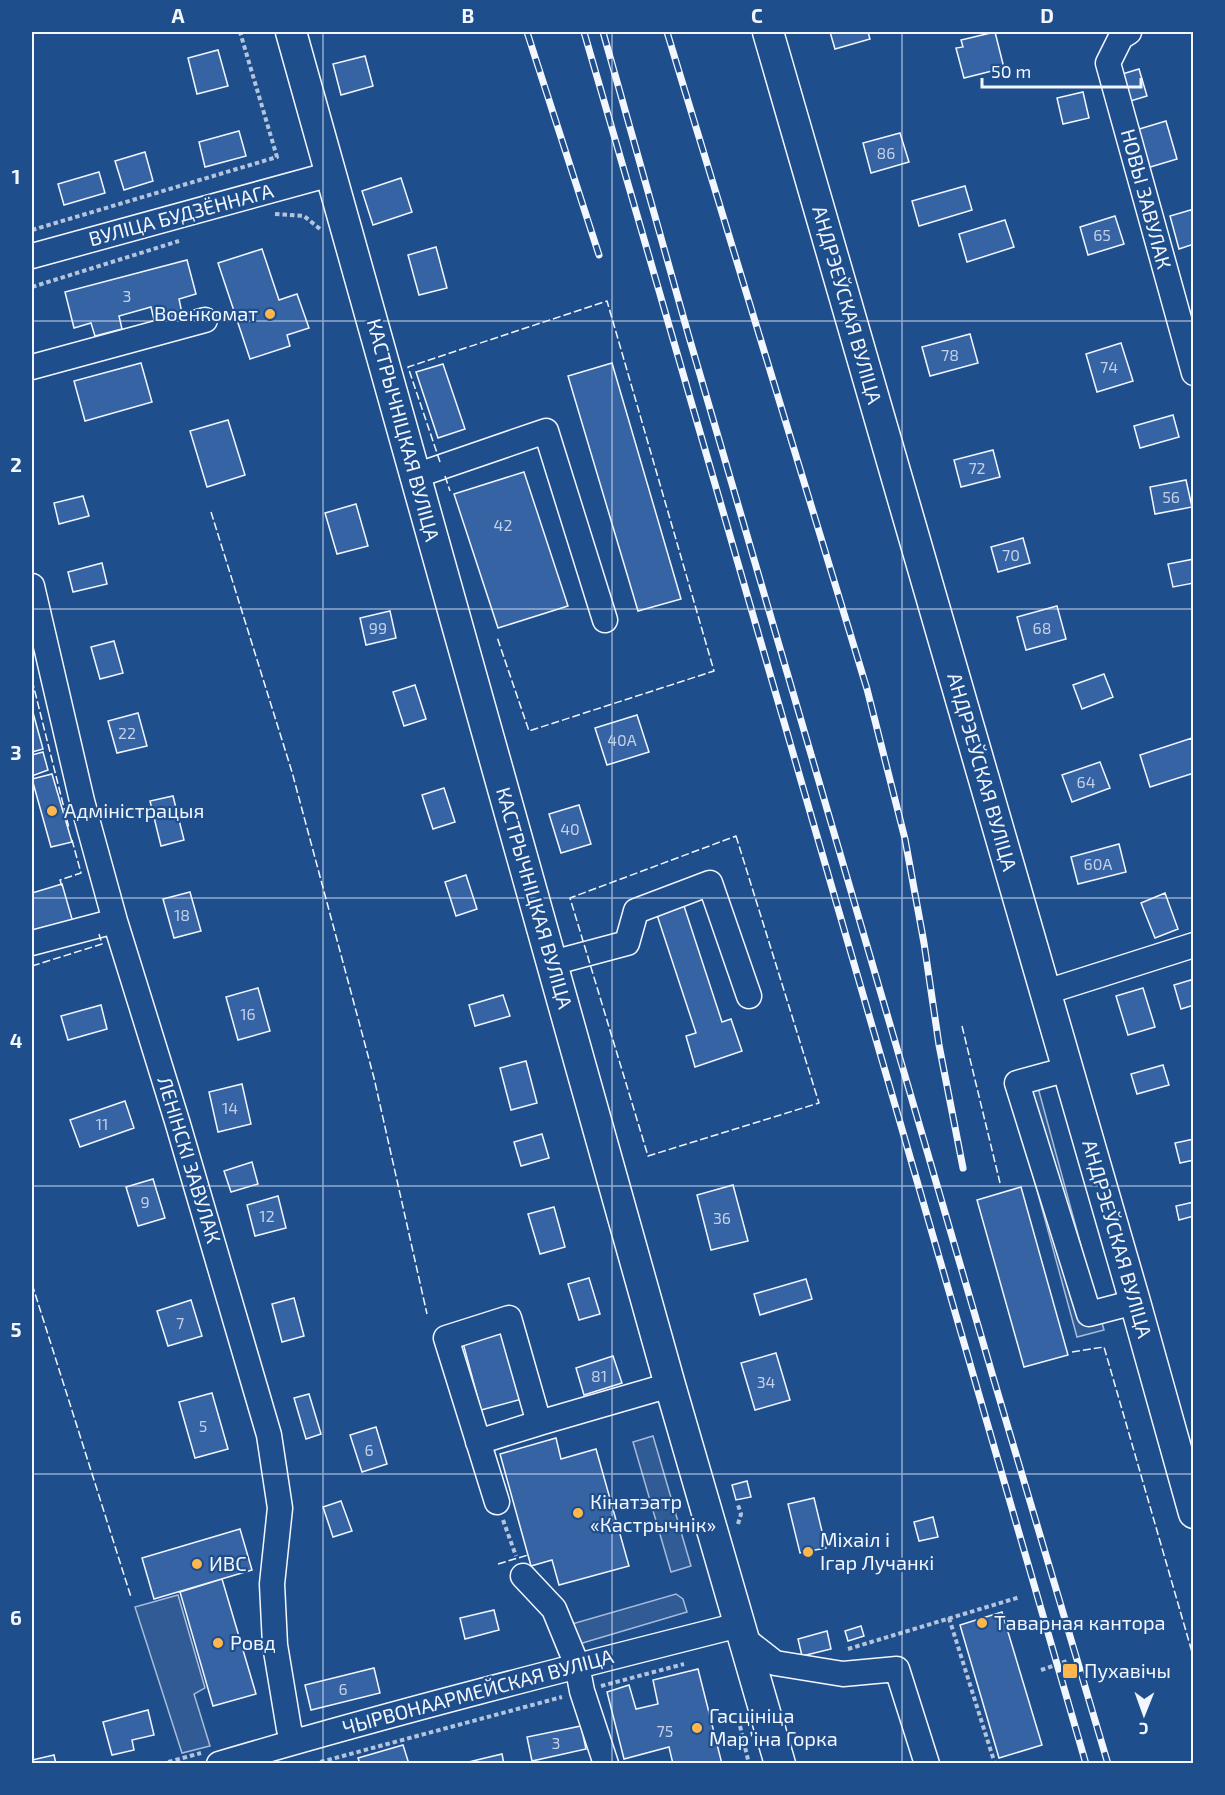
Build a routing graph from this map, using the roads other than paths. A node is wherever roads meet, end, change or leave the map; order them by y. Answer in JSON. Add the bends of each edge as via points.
{"nodes":[{"id":1,"x":291,"y":32,"type":"edge"},
{"id":2,"x":768,"y":32,"type":"edge"},
{"id":3,"x":1129,"y":32,"type":"edge"},
{"id":4,"x":331,"y":174,"type":"junction"},
{"id":5,"x":32,"y":256,"type":"edge"},
{"id":6,"x":205,"y":320,"type":"dead end"},
{"id":7,"x":32,"y":366,"type":"edge"},
{"id":8,"x":1194,"y":373,"type":"edge"},
{"id":9,"x":415,"y":476,"type":"junction"},
{"id":10,"x":32,"y":586,"type":"edge"},
{"id":11,"x":604,"y":620,"type":"dead end"},
{"id":12,"x":115,"y":921,"type":"junction"},
{"id":13,"x":32,"y":943,"type":"edge"},
{"id":14,"x":1194,"y":945,"type":"edge"},
{"id":15,"x":552,"y":963,"type":"junction"},
{"id":16,"x":1046,"y":992,"type":"junction"},
{"id":17,"x":749,"y":996,"type":"dead end"},
{"id":18,"x":1068,"y":1069,"type":"junction"},
{"id":19,"x":1135,"y":1302,"type":"junction"},
{"id":20,"x":670,"y":1385,"type":"junction"},
{"id":21,"x":539,"y":1423,"type":"junction"},
{"id":22,"x":478,"y":1442,"type":"junction"},
{"id":23,"x":497,"y":1502,"type":"road end"},
{"id":24,"x":1194,"y":1514,"type":"edge"},
{"id":25,"x":523,"y":1576,"type":"road end"},
{"id":26,"x":741,"y":1631,"type":"junction"},
{"id":27,"x":577,"y":1665,"type":"junction"},
{"id":28,"x":294,"y":1741,"type":"junction"},
{"id":29,"x":215,"y":1757,"type":"edge"},
{"id":30,"x":243,"y":1760,"type":"edge"},
{"id":31,"x":606,"y":1764,"type":"edge"},
{"id":32,"x":780,"y":1764,"type":"edge"},
{"id":33,"x":927,"y":1764,"type":"edge"}],
"edges":[{"from":1,"to":4,"type":"main road","name":"КАСТРЫЧНІЦКАЯ ВУЛІЦА"},
{"from":2,"to":16,"type":"main road","name":"АНДРЭЕЎСКАЯ ВУЛІЦА"},
{"from":3,"to":8,"type":"street","name":"НОВЫ ЗАВУЛАК","via":[[1121,37],[1108,63]]},
{"from":4,"to":5,"type":"street","name":"ВУЛІЦА БУДЗЁННАГА"},
{"from":4,"to":9,"type":"main road","name":"КАСТРЫЧНІЦКАЯ ВУЛІЦА"},
{"from":6,"to":7,"type":"street"},
{"from":9,"to":11,"type":"street","via":[[546,431]]},
{"from":9,"to":15,"type":"main road","name":"КАСТРЫЧНІЦКАЯ ВУЛІЦА"},
{"from":10,"to":12,"type":"street","name":"ЛЕНІНСКІ ЗАВУЛАК","via":[[82,801]]},
{"from":12,"to":13,"type":"street"},
{"from":12,"to":28,"type":"street","name":"ЛЕНІНСКІ ЗАВУЛАК","via":[[269,1435],[280,1508],[272,1584],[275,1645]]},
{"from":14,"to":16,"type":"street"},
{"from":15,"to":17,"type":"street","via":[[627,943],[636,911],[710,883]]},
{"from":15,"to":20,"type":"main road","name":"КАСТРЫЧНІЦКАЯ ВУЛІЦА"},
{"from":16,"to":18,"type":"main road","name":"АНДРЭЕЎСКАЯ ВУЛІЦА"},
{"from":18,"to":19,"type":"main road","name":"АНДРЭЕЎСКАЯ ВУЛІЦА"},
{"from":18,"to":19,"type":"street","via":[[1017,1083],[1089,1314]]},
{"from":19,"to":24,"type":"main road","name":"АНДРЭЕЎСКАЯ ВУЛІЦА"},
{"from":20,"to":21,"type":"street"},
{"from":20,"to":26,"type":"main road","name":"КАСТРЫЧНІЦКАЯ ВУЛІЦА"},
{"from":21,"to":22,"type":"street"},
{"from":21,"to":22,"type":"street","via":[[509,1318],[446,1338]]},
{"from":22,"to":23,"type":"street"},
{"from":25,"to":27,"type":"street","via":[[554,1609]]},
{"from":26,"to":27,"type":"street","name":"ЧЫРВОНААРМЕЙСКАЯ ВУЛІЦА"},
{"from":26,"to":32,"type":"main road","name":"КАСТРЫЧНІЦКАЯ ВУЛІЦА"},
{"from":26,"to":33,"type":"street","via":[[775,1663],[843,1674],[897,1668]]},
{"from":27,"to":28,"type":"street","name":"ЧЫРВОНААРМЕЙСКАЯ ВУЛІЦА"},
{"from":27,"to":31,"type":"street"},
{"from":28,"to":30,"type":"street","name":"ЧЫРВОНААРМЕЙСКАЯ ВУЛІЦА"},
{"from":29,"to":30,"type":"street","name":"ЧЫРВОНААРМЕЙСКАЯ ВУЛІЦА"}]}
